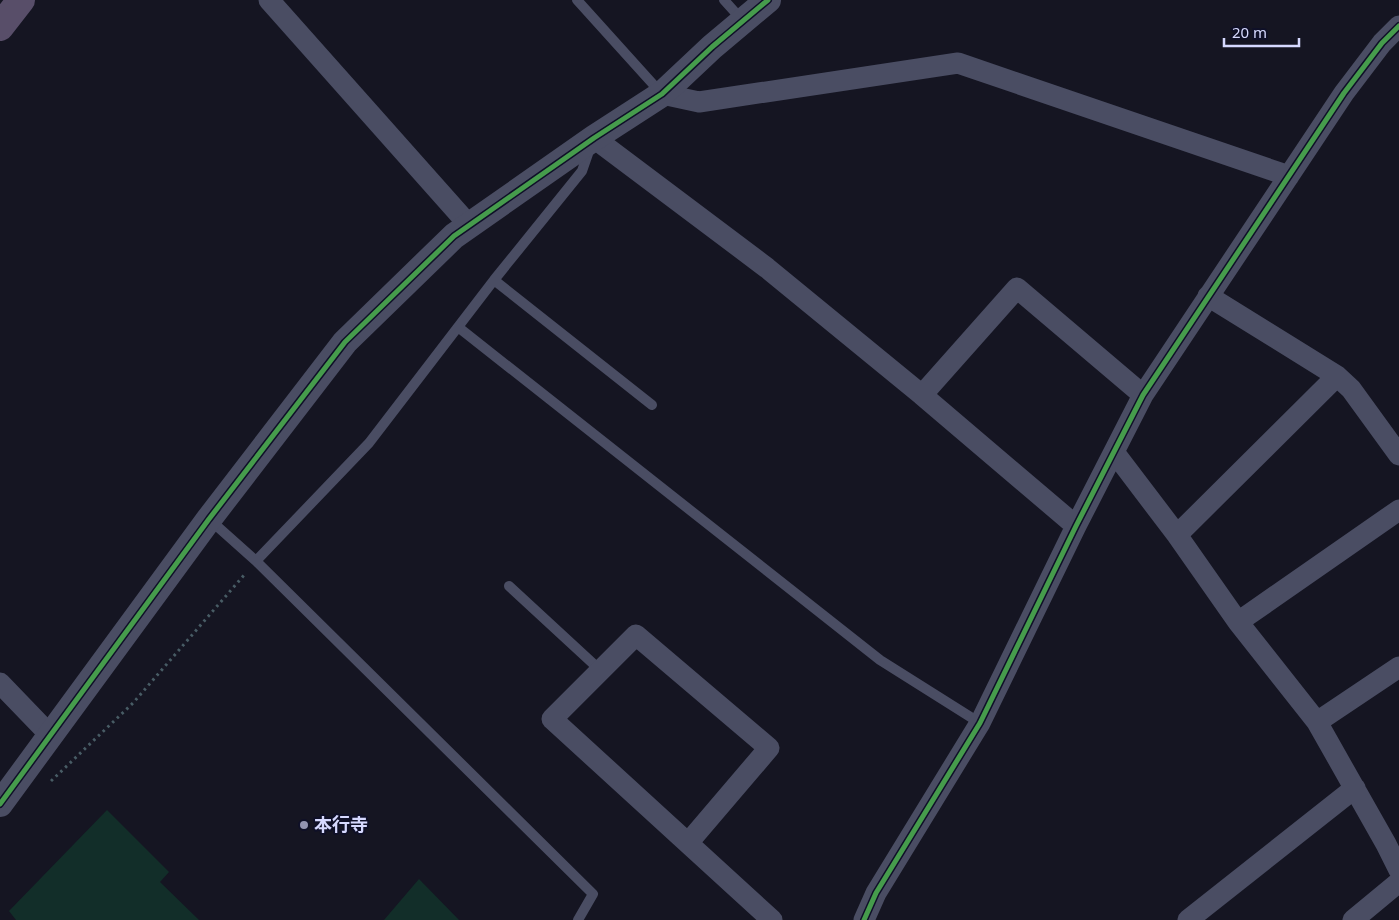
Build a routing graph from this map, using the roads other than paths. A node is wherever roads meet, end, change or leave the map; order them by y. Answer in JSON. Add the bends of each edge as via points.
{"nodes":[{"id":1,"x":21,"y":0,"type":"edge"},
{"id":2,"x":269,"y":0,"type":"edge"},
{"id":3,"x":577,"y":0,"type":"edge"},
{"id":4,"x":724,"y":0,"type":"edge"},
{"id":5,"x":768,"y":0,"type":"edge"},
{"id":6,"x":743,"y":21,"type":"junction"},
{"id":7,"x":1399,"y":26,"type":"edge"},
{"id":8,"x":0,"y":27,"type":"edge"},
{"id":9,"x":662,"y":94,"type":"junction"},
{"id":10,"x":594,"y":138,"type":"junction"},
{"id":11,"x":1289,"y":176,"type":"junction"},
{"id":12,"x":469,"y":225,"type":"junction"},
{"id":13,"x":494,"y":280,"type":"junction"},
{"id":14,"x":1208,"y":296,"type":"junction"},
{"id":15,"x":458,"y":326,"type":"junction"},
{"id":16,"x":1337,"y":376,"type":"junction"},
{"id":17,"x":922,"y":395,"type":"junction"},
{"id":18,"x":1143,"y":395,"type":"junction"},
{"id":19,"x":652,"y":405,"type":"dead end"},
{"id":20,"x":1114,"y":452,"type":"junction"},
{"id":21,"x":1399,"y":456,"type":"edge"},
{"id":22,"x":1399,"y":510,"type":"edge"},
{"id":23,"x":209,"y":519,"type":"junction"},
{"id":24,"x":1076,"y":526,"type":"junction"},
{"id":25,"x":1177,"y":536,"type":"junction"},
{"id":26,"x":256,"y":562,"type":"junction"},
{"id":27,"x":509,"y":586,"type":"dead end"},
{"id":28,"x":1238,"y":622,"type":"junction"},
{"id":29,"x":1399,"y":667,"type":"edge"},
{"id":30,"x":600,"y":670,"type":"junction"},
{"id":31,"x":0,"y":683,"type":"edge"},
{"id":32,"x":1317,"y":722,"type":"junction"},
{"id":33,"x":980,"y":723,"type":"junction"},
{"id":34,"x":51,"y":736,"type":"junction"},
{"id":35,"x":1356,"y":788,"type":"junction"},
{"id":36,"x":0,"y":804,"type":"edge"},
{"id":37,"x":1393,"y":840,"type":"edge"},
{"id":38,"x":688,"y":843,"type":"junction"},
{"id":39,"x":1399,"y":870,"type":"edge"},
{"id":40,"x":1399,"y":882,"type":"edge"},
{"id":41,"x":578,"y":920,"type":"edge"},
{"id":42,"x":772,"y":920,"type":"edge"},
{"id":43,"x":864,"y":920,"type":"edge"},
{"id":44,"x":1188,"y":920,"type":"edge"},
{"id":45,"x":1353,"y":920,"type":"edge"}],
"edges":[{"from":1,"to":8,"type":"highway"},
{"from":2,"to":12,"type":"street"},
{"from":3,"to":9,"type":"lane"},
{"from":4,"to":6,"type":"lane"},
{"from":5,"to":6,"type":"street"},
{"from":6,"to":9,"type":"street"},
{"from":7,"to":11,"type":"street","via":[[1344,93]]},
{"from":9,"to":10,"type":"street"},
{"from":9,"to":11,"type":"street","via":[[699,102],[958,63]]},
{"from":10,"to":12,"type":"street"},
{"from":10,"to":13,"type":"lane","via":[[582,171]]},
{"from":10,"to":17,"type":"street","via":[[767,268]]},
{"from":11,"to":14,"type":"street"},
{"from":12,"to":23,"type":"street","via":[[345,342]]},
{"from":13,"to":15,"type":"lane"},
{"from":13,"to":19,"type":"lane"},
{"from":14,"to":16,"type":"street"},
{"from":14,"to":18,"type":"street"},
{"from":15,"to":26,"type":"lane","via":[[369,443]]},
{"from":15,"to":33,"type":"lane","via":[[880,660]]},
{"from":16,"to":21,"type":"street","via":[[1351,389]]},
{"from":16,"to":25,"type":"street"},
{"from":17,"to":18,"type":"street","via":[[1017,288]]},
{"from":17,"to":24,"type":"street"},
{"from":18,"to":20,"type":"street"},
{"from":20,"to":24,"type":"street"},
{"from":20,"to":25,"type":"street"},
{"from":22,"to":28,"type":"street"},
{"from":23,"to":26,"type":"lane"},
{"from":23,"to":34,"type":"street"},
{"from":24,"to":33,"type":"street"},
{"from":25,"to":28,"type":"street"},
{"from":26,"to":41,"type":"lane","via":[[593,894]]},
{"from":27,"to":30,"type":"lane"},
{"from":28,"to":32,"type":"street"},
{"from":29,"to":32,"type":"street"},
{"from":30,"to":38,"type":"street","via":[[552,719]]},
{"from":30,"to":38,"type":"street","via":[[636,635],[769,748]]},
{"from":31,"to":34,"type":"street"},
{"from":32,"to":35,"type":"street"},
{"from":33,"to":43,"type":"street","via":[[876,894]]},
{"from":34,"to":36,"type":"street"},
{"from":35,"to":37,"type":"street"},
{"from":35,"to":44,"type":"street"},
{"from":37,"to":39,"type":"street"},
{"from":38,"to":42,"type":"street"},
{"from":40,"to":45,"type":"street"}]}
